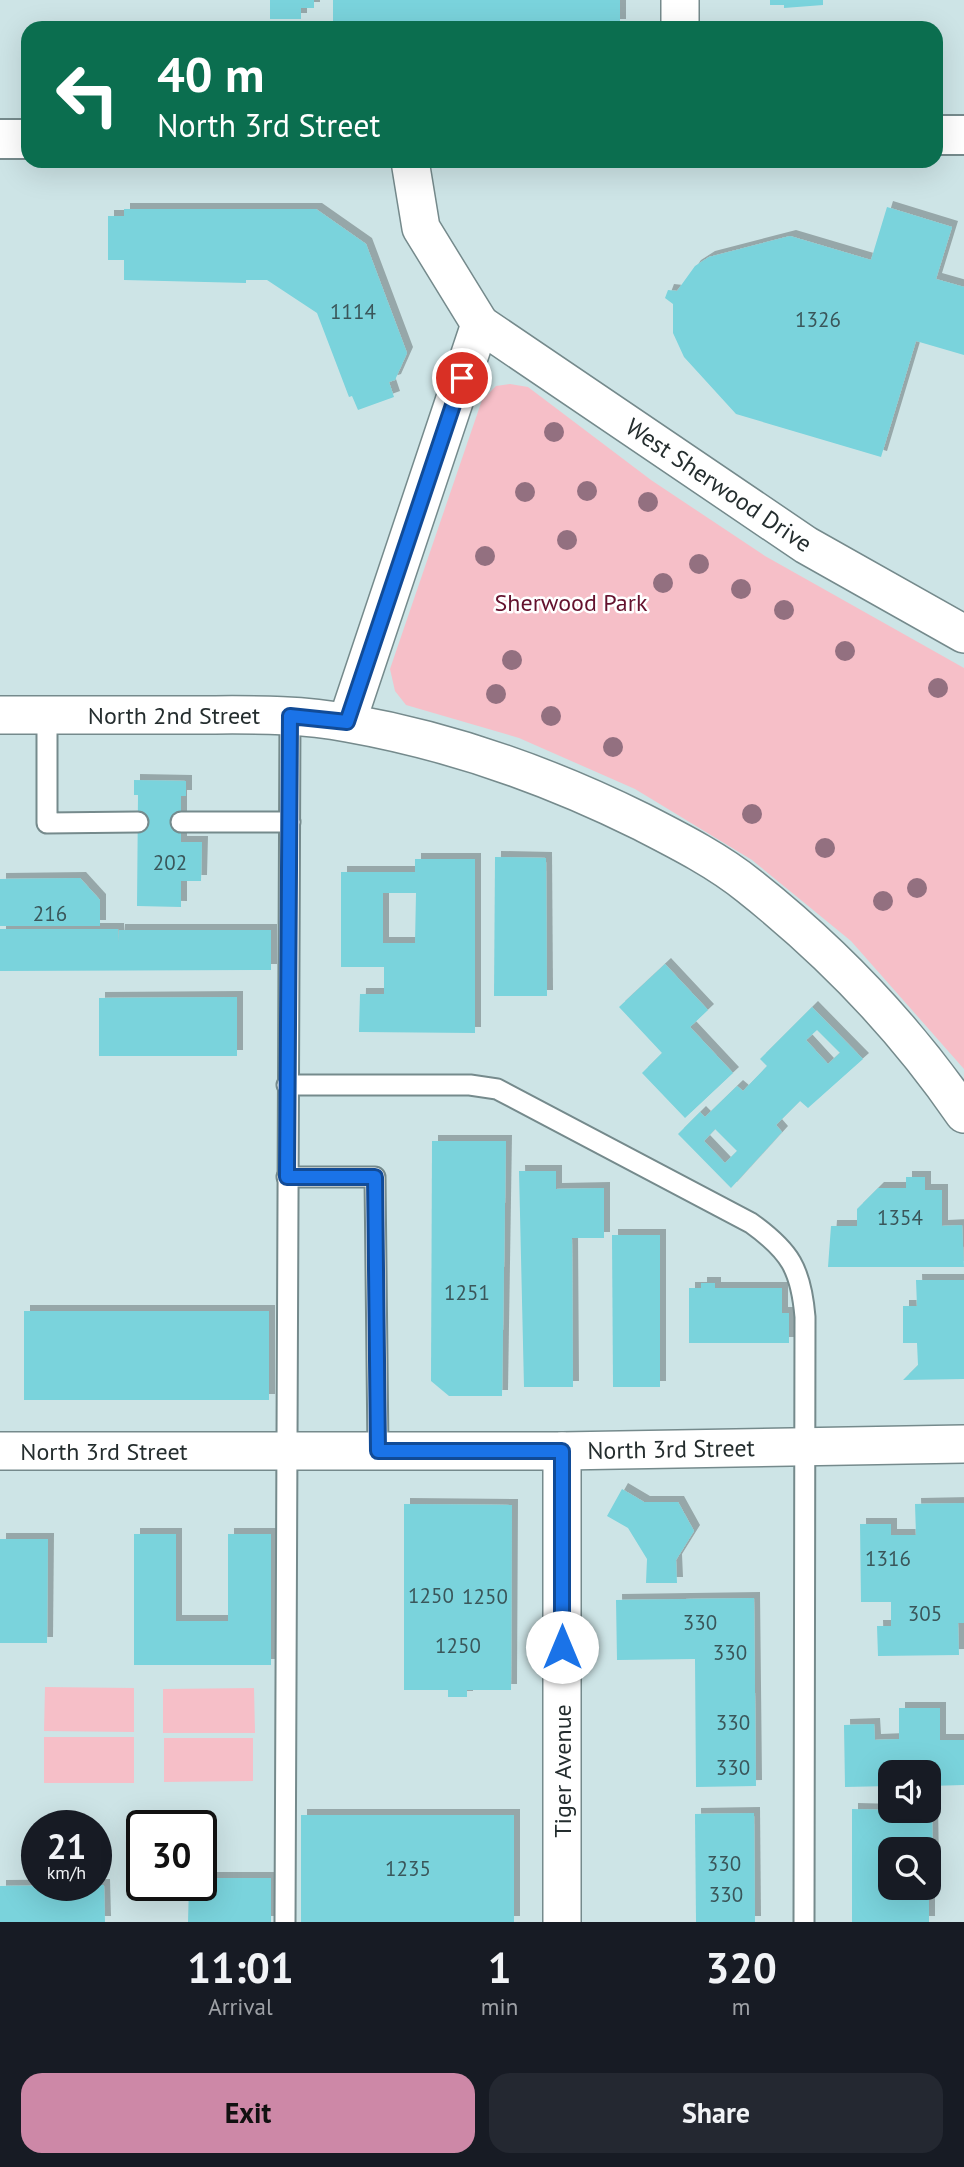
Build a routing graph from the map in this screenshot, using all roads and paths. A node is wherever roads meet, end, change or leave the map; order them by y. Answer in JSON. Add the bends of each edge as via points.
{"nodes":[{"id":1,"x":680,"y":0,"type":"edge"},
{"id":2,"x":680,"y":21,"type":"edge"},
{"id":3,"x":943,"y":135,"type":"edge"},
{"id":4,"x":964,"y":135,"type":"edge"},
{"id":5,"x":0,"y":139,"type":"edge"},
{"id":6,"x":21,"y":139,"type":"edge"},
{"id":7,"x":411,"y":168,"type":"edge"},
{"id":8,"x":480,"y":324,"type":"junction"},
{"id":9,"x":964,"y":634,"type":"edge"},
{"id":10,"x":0,"y":715,"type":"edge"},
{"id":11,"x":47,"y":715,"type":"junction"},
{"id":12,"x":290,"y":716,"type":"junction"},
{"id":13,"x":347,"y":722,"type":"junction"},
{"id":14,"x":138,"y":822,"type":"dead end"},
{"id":15,"x":181,"y":822,"type":"dead end"},
{"id":16,"x":289,"y":822,"type":"junction"},
{"id":17,"x":287,"y":1084,"type":"junction"},
{"id":18,"x":964,"y":1114,"type":"edge"},
{"id":19,"x":287,"y":1177,"type":"junction"},
{"id":20,"x":964,"y":1444,"type":"edge"},
{"id":21,"x":806,"y":1447,"type":"junction"},
{"id":22,"x":0,"y":1451,"type":"edge"},
{"id":23,"x":287,"y":1451,"type":"junction"},
{"id":24,"x":378,"y":1451,"type":"junction"},
{"id":25,"x":562,"y":1451,"type":"junction"},
{"id":26,"x":285,"y":1922,"type":"edge"},
{"id":27,"x":562,"y":1922,"type":"edge"},
{"id":28,"x":804,"y":1922,"type":"edge"}],
"edges":[{"from":1,"to":2,"type":"street"},
{"from":3,"to":4,"type":"main road"},
{"from":5,"to":6,"type":"main road"},
{"from":7,"to":8,"type":"street","via":[[421,228]]},
{"from":8,"to":9,"type":"street","name":"West Sherwood Drive","via":[[806,545]]},
{"from":8,"to":13,"type":"street"},
{"from":10,"to":11,"type":"street","name":"North 2nd Street"},
{"from":11,"to":12,"type":"street","name":"North 2nd Street"},
{"from":11,"to":14,"type":"lane","via":[[47,823]]},
{"from":12,"to":13,"type":"street","name":"North 2nd Street"},
{"from":12,"to":16,"type":"lane"},
{"from":13,"to":18,"type":"street","name":"North 2nd Street","via":[[455,747],[588,795],[674,838],[747,884],[838,964],[927,1060]]},
{"from":15,"to":16,"type":"lane"},
{"from":16,"to":17,"type":"lane"},
{"from":17,"to":19,"type":"lane"},
{"from":17,"to":21,"type":"lane","via":[[470,1084],[497,1089],[751,1223],[775,1240],[799,1273],[805,1317]]},
{"from":19,"to":23,"type":"lane"},
{"from":19,"to":24,"type":"lane","via":[[375,1177]]},
{"from":20,"to":21,"type":"street","name":"North 3rd Street"},
{"from":21,"to":25,"type":"street","name":"North 3rd Street"},
{"from":21,"to":28,"type":"lane"},
{"from":22,"to":23,"type":"street","name":"North 3rd Street"},
{"from":23,"to":24,"type":"street","name":"North 3rd Street"},
{"from":23,"to":26,"type":"lane"},
{"from":24,"to":25,"type":"street","name":"North 3rd Street"},
{"from":25,"to":27,"type":"street","name":"Tiger Avenue"}]}
